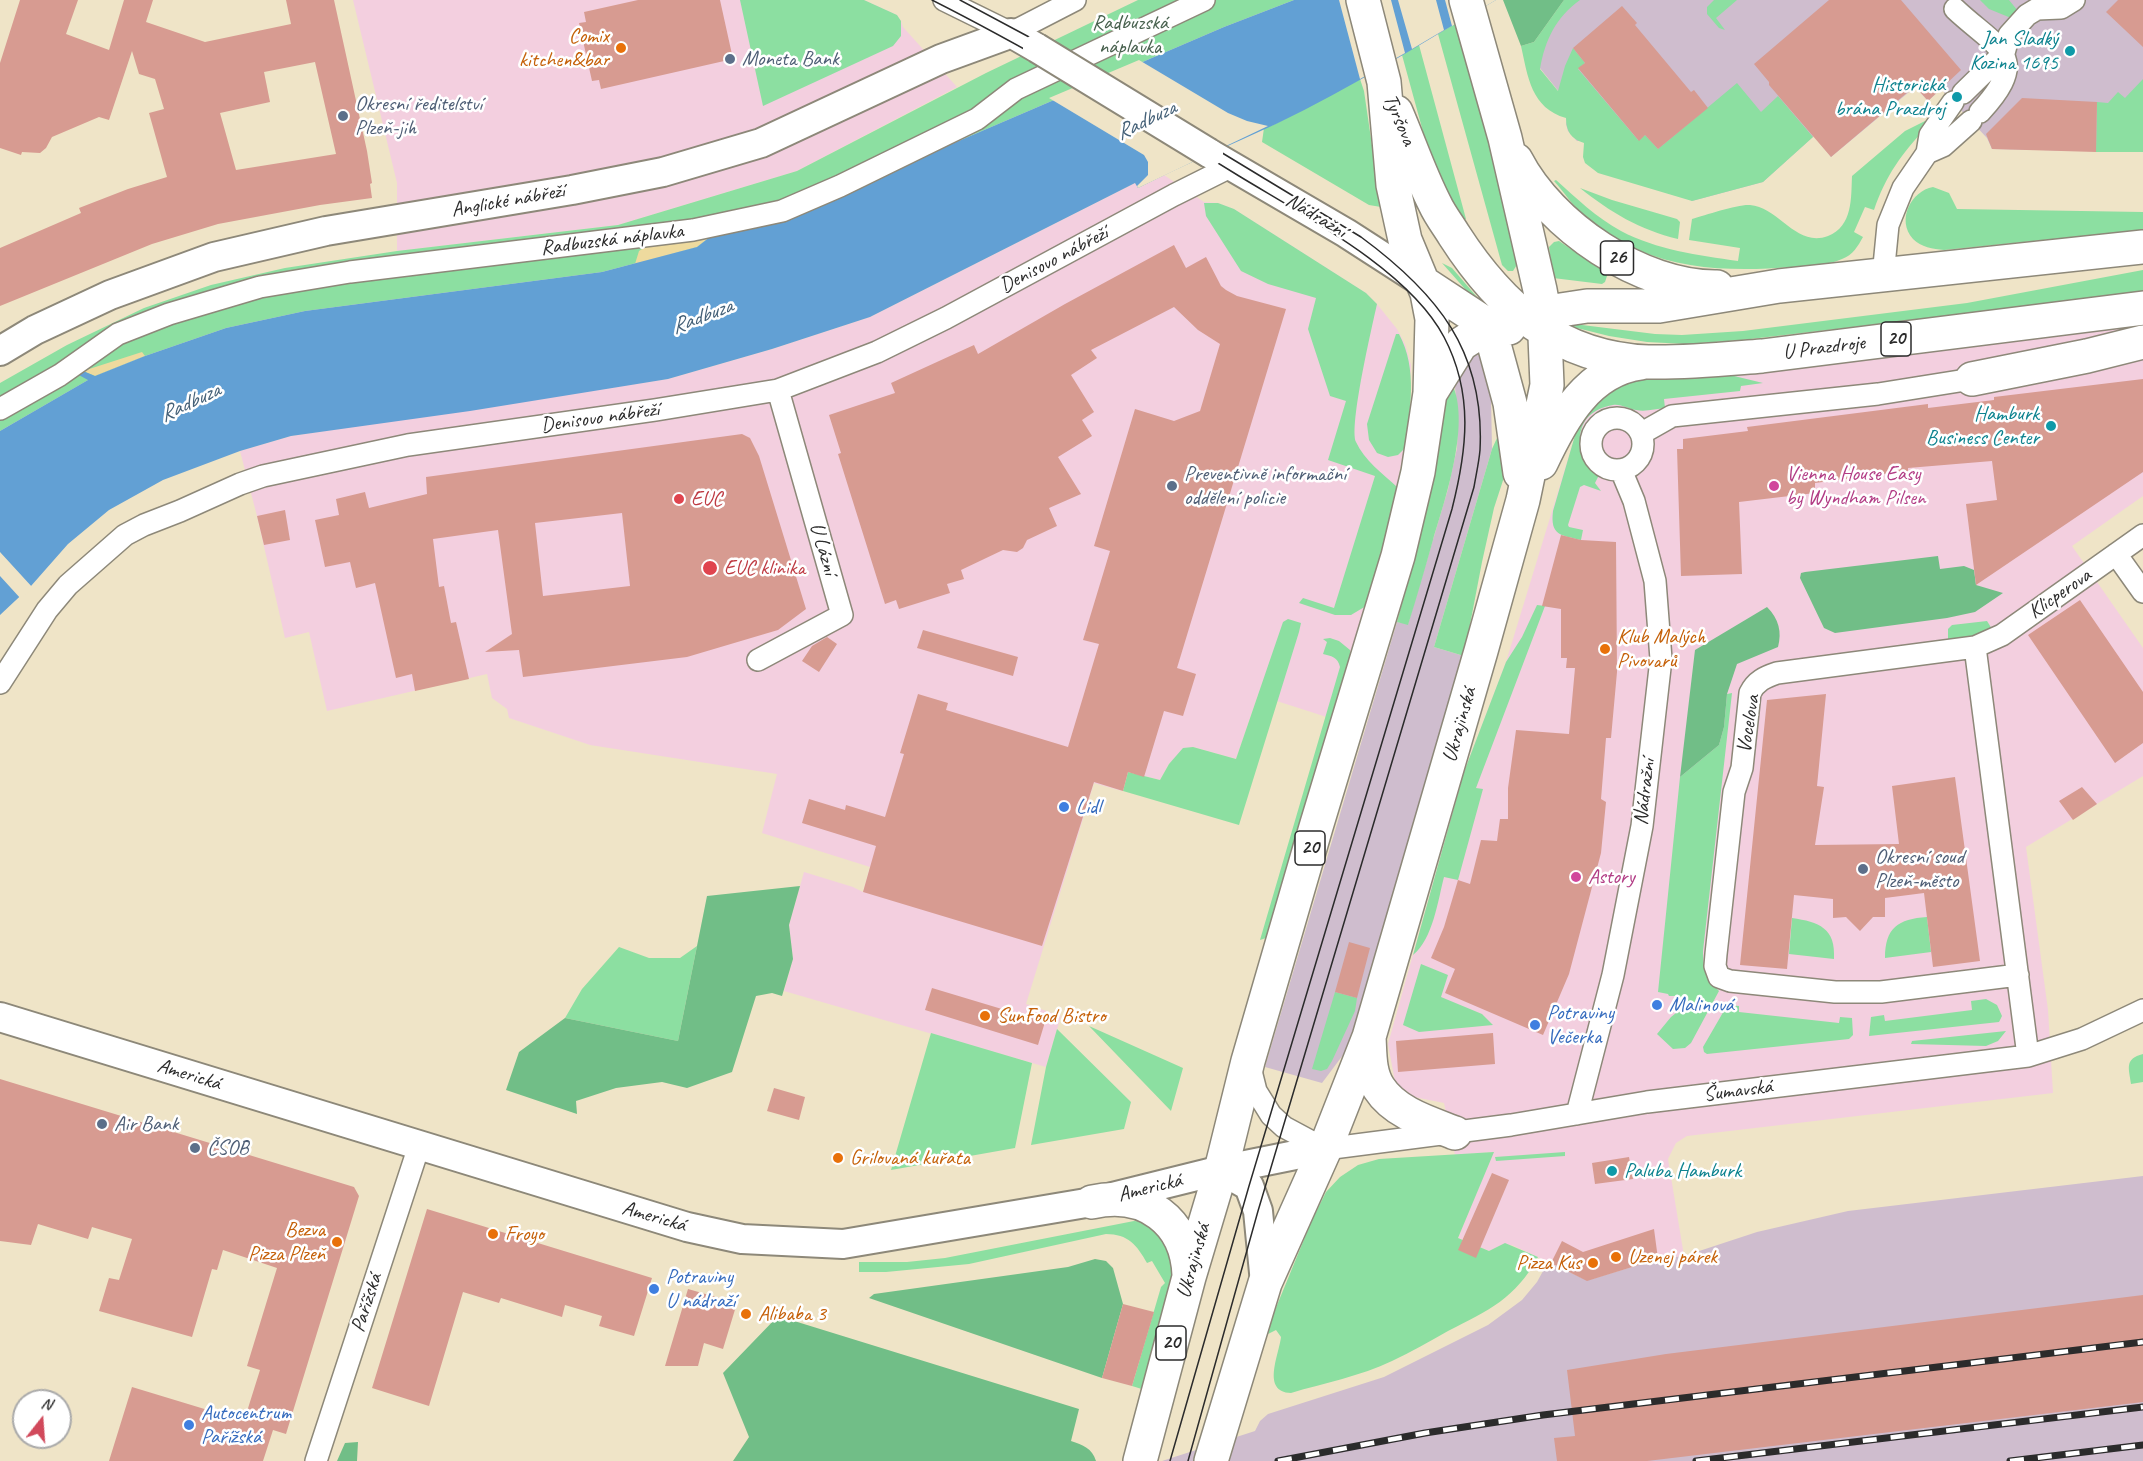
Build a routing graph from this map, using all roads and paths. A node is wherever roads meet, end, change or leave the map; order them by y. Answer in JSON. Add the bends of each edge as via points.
{"nodes":[{"id":1,"x":944,"y":0,"type":"edge"},
{"id":2,"x":1075,"y":0,"type":"edge"},
{"id":3,"x":1204,"y":0,"type":"edge"},
{"id":4,"x":1363,"y":0,"type":"edge"},
{"id":5,"x":2074,"y":0,"type":"edge"},
{"id":6,"x":1468,"y":8,"type":"edge"},
{"id":7,"x":1955,"y":9,"type":"dead end"},
{"id":8,"x":1011,"y":33,"type":"junction"},
{"id":9,"x":2004,"y":53,"type":"junction"},
{"id":10,"x":1382,"y":75,"type":"junction"},
{"id":11,"x":1505,"y":138,"type":"junction"},
{"id":12,"x":1927,"y":153,"type":"junction"},
{"id":13,"x":1220,"y":160,"type":"junction"},
{"id":14,"x":1346,"y":233,"type":"junction"},
{"id":15,"x":1405,"y":240,"type":"junction"},
{"id":16,"x":2143,"y":247,"type":"edge"},
{"id":17,"x":1473,"y":265,"type":"junction"},
{"id":18,"x":1883,"y":276,"type":"junction"},
{"id":19,"x":1422,"y":282,"type":"junction"},
{"id":20,"x":1779,"y":286,"type":"junction"},
{"id":21,"x":2143,"y":308,"type":"edge"},
{"id":22,"x":1537,"y":312,"type":"junction"},
{"id":23,"x":1489,"y":326,"type":"junction"},
{"id":24,"x":2143,"y":342,"type":"edge"},
{"id":25,"x":0,"y":351,"type":"edge"},
{"id":26,"x":1647,"y":362,"type":"junction"},
{"id":27,"x":1972,"y":379,"type":"joint"},
{"id":28,"x":778,"y":390,"type":"junction"},
{"id":29,"x":1430,"y":393,"type":"junction"},
{"id":30,"x":0,"y":409,"type":"edge"},
{"id":31,"x":1642,"y":433,"type":"junction"},
{"id":32,"x":1621,"y":470,"type":"junction"},
{"id":33,"x":1523,"y":500,"type":"junction"},
{"id":34,"x":2143,"y":536,"type":"edge"},
{"id":35,"x":2116,"y":554,"type":"junction"},
{"id":36,"x":2143,"y":592,"type":"edge"},
{"id":37,"x":1975,"y":647,"type":"junction"},
{"id":38,"x":758,"y":660,"type":"dead end"},
{"id":39,"x":0,"y":683,"type":"edge"},
{"id":40,"x":2018,"y":975,"type":"junction"},
{"id":41,"x":2143,"y":1010,"type":"edge"},
{"id":42,"x":0,"y":1017,"type":"edge"},
{"id":43,"x":1369,"y":1037,"type":"junction"},
{"id":44,"x":2028,"y":1056,"type":"junction"},
{"id":45,"x":1248,"y":1061,"type":"junction"},
{"id":46,"x":1576,"y":1114,"type":"junction"},
{"id":47,"x":1455,"y":1133,"type":"junction"},
{"id":48,"x":419,"y":1146,"type":"junction"},
{"id":49,"x":1325,"y":1149,"type":"junction"},
{"id":50,"x":1221,"y":1170,"type":"junction"},
{"id":51,"x":1092,"y":1202,"type":"junction"},
{"id":52,"x":1189,"y":1277,"type":"junction"},
{"id":53,"x":1265,"y":1283,"type":"junction"},
{"id":54,"x":316,"y":1461,"type":"edge"},
{"id":55,"x":1140,"y":1461,"type":"edge"},
{"id":56,"x":1211,"y":1461,"type":"edge"}],
"edges":[{"from":1,"to":8,"type":"street"},
{"from":2,"to":8,"type":"street"},
{"from":3,"to":30,"type":"street","name":"Radbuzská náplavka","via":[[1016,89],[977,119],[782,211],[693,230],[260,286],[118,334],[60,375]]},
{"from":4,"to":10,"type":"main road","name":"Tyršova"},
{"from":5,"to":9,"type":"street","via":[[2061,8],[2037,9],[2027,15],[2009,35]]},
{"from":6,"to":11,"type":"main road","number":"26"},
{"from":7,"to":9,"type":"street"},
{"from":8,"to":13,"type":"street","name":"Nádražní","bridge":true},
{"from":8,"to":25,"type":"street","name":"Anglické nábřeží","via":[[941,59],[761,143],[663,172],[326,231],[214,257],[110,295]]},
{"from":9,"to":12,"type":"street","via":[[1958,97],[1930,135]]},
{"from":9,"to":12,"type":"street","via":[[2004,81],[1958,135]]},
{"from":10,"to":15,"type":"main road","name":"Tyršova","via":[[1393,185]]},
{"from":10,"to":17,"type":"main road","name":"Tyršova","via":[[1435,205]]},
{"from":11,"to":20,"type":"main road","number":"26","via":[[1536,192],[1582,235],[1608,253],[1662,278],[1695,285]]},
{"from":11,"to":22,"type":"main road"},
{"from":12,"to":18,"type":"street","via":[[1903,188],[1888,225]]},
{"from":13,"to":14,"type":"street","name":"Nádražní"},
{"from":13,"to":28,"type":"street","name":"Denisovo nábřeží","via":[[1174,195],[946,318],[878,352]]},
{"from":14,"to":15,"type":"street"},
{"from":14,"to":19,"type":"street","name":"Nádražní"},
{"from":15,"to":17,"type":"main road"},
{"from":15,"to":19,"type":"main road","name":"Ukrajinská"},
{"from":16,"to":18,"type":"main road"},
{"from":17,"to":22,"type":"main road"},
{"from":18,"to":20,"type":"main road"},
{"from":19,"to":23,"type":"main road"},
{"from":19,"to":29,"type":"main road","name":"Ukrajinská","via":[[1432,319]]},
{"from":20,"to":22,"type":"main road","via":[[1659,306],[1587,306]]},
{"from":21,"to":26,"type":"main road","name":"U Prazdroje","number":"20","via":[[1762,356]]},
{"from":22,"to":23,"type":"main road"},
{"from":22,"to":26,"type":"main road","name":"U Prazdroje","via":[[1576,348]]},
{"from":22,"to":33,"type":"main road","name":"Ukrajinská","via":[[1547,385]]},
{"from":23,"to":29,"type":"main road","name":"Ukrajinská","number":"20","via":[[1461,344]]},
{"from":23,"to":33,"type":"main road","via":[[1510,403]]},
{"from":24,"to":27,"type":"main road"},
{"from":26,"to":33,"type":"main road","number":"20","via":[[1602,376],[1579,397]]},
{"from":27,"to":31,"type":"street","via":[[1672,416]]},
{"from":28,"to":38,"type":"street","name":"U Lázní","via":[[842,615]]},
{"from":28,"to":39,"type":"street","name":"Denisovo nábřeží","via":[[408,445],[240,484],[125,535],[68,585],[47,610]]},
{"from":29,"to":45,"type":"main road","name":"Ukrajinská","number":"20","via":[[1418,472],[1398,556]]},
{"from":31,"to":32,"type":"street","via":[[1640,457]]},
{"from":31,"to":32,"type":"street","via":[[1630,420],[1612,417],[1592,434],[1590,443],[1596,460],[1612,470]]},
{"from":32,"to":46,"type":"street","name":"Nádražní","via":[[1634,501],[1655,581],[1661,659],[1642,826],[1612,975]]},
{"from":33,"to":43,"type":"main road","name":"Ukrajinská","number":"20"},
{"from":34,"to":35,"type":"street","name":"Klicperova"},
{"from":35,"to":36,"type":"street"},
{"from":35,"to":37,"type":"street","name":"Klicperova","via":[[2002,635]]},
{"from":37,"to":40,"type":"street"},
{"from":37,"to":40,"type":"street","name":"Vocelova","via":[[1777,673],[1754,686],[1742,768],[1734,792],[1715,966],[1719,978],[1730,981],[1835,992],[1881,992]]},
{"from":40,"to":44,"type":"street"},
{"from":41,"to":44,"type":"street","name":"Šumavská","via":[[2082,1039]]},
{"from":42,"to":48,"type":"street","name":"Americká"},
{"from":43,"to":47,"type":"main road","via":[[1370,1064],[1379,1088],[1407,1113]]},
{"from":43,"to":49,"type":"main road","name":"Ukrajinská","number":"20"},
{"from":44,"to":46,"type":"street","name":"Šumavská"},
{"from":45,"to":49,"type":"street","via":[[1256,1092],[1271,1115],[1284,1127]]},
{"from":45,"to":50,"type":"main road","name":"Ukrajinská","number":"20"},
{"from":46,"to":47,"type":"street","name":"Šumavská"},
{"from":47,"to":49,"type":"street","name":"Šumavská"},
{"from":48,"to":51,"type":"street","name":"Americká","via":[[687,1227],[742,1239],[843,1244]]},
{"from":48,"to":54,"type":"street","name":"Pařížská"},
{"from":49,"to":50,"type":"street","name":"Americká"},
{"from":49,"to":53,"type":"main road","name":"Ukrajinská","number":"20"},
{"from":50,"to":51,"type":"street","name":"Americká"},
{"from":50,"to":52,"type":"main road","name":"Ukrajinská","number":"20"},
{"from":50,"to":53,"type":"street","via":[[1249,1186],[1258,1211]]},
{"from":51,"to":52,"type":"main road","via":[[1106,1198],[1135,1201],[1160,1214],[1179,1236]]},
{"from":52,"to":55,"type":"main road","name":"Ukrajinská","number":"20"},
{"from":53,"to":56,"type":"main road","name":"Ukrajinská","number":"20"}]}
